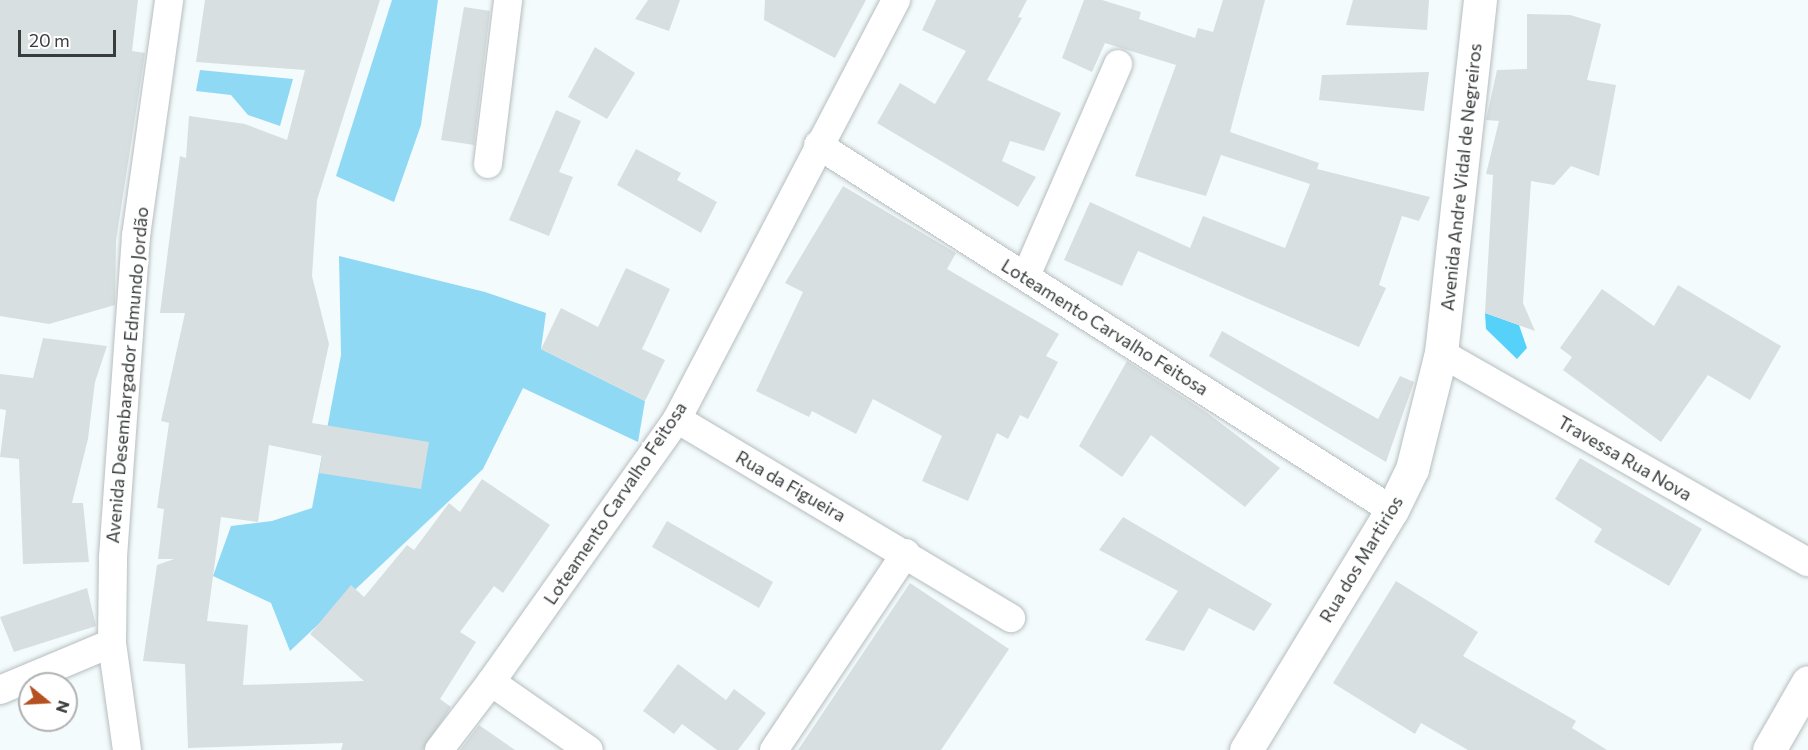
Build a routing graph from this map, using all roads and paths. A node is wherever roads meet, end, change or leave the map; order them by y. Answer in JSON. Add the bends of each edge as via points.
{"nodes":[{"id":1,"x":169,"y":0,"type":"edge"},
{"id":2,"x":508,"y":0,"type":"edge"},
{"id":3,"x":896,"y":0,"type":"edge"},
{"id":4,"x":1480,"y":0,"type":"edge"},
{"id":5,"x":1118,"y":64,"type":"dead end"},
{"id":6,"x":818,"y":145,"type":"junction"},
{"id":7,"x":488,"y":164,"type":"dead end"},
{"id":8,"x":1026,"y":276,"type":"junction"},
{"id":9,"x":1441,"y":354,"type":"junction"},
{"id":10,"x":677,"y":419,"type":"junction"},
{"id":11,"x":1392,"y":510,"type":"junction"},
{"id":12,"x":906,"y":553,"type":"junction"},
{"id":13,"x":1808,"y":562,"type":"edge"},
{"id":14,"x":1011,"y":618,"type":"dead end"},
{"id":15,"x":112,"y":644,"type":"junction"},
{"id":16,"x":491,"y":682,"type":"junction"},
{"id":17,"x":1808,"y":682,"type":"edge"},
{"id":18,"x":0,"y":690,"type":"edge"},
{"id":19,"x":127,"y":750,"type":"edge"},
{"id":20,"x":439,"y":750,"type":"edge"},
{"id":21,"x":589,"y":750,"type":"edge"},
{"id":22,"x":774,"y":750,"type":"edge"},
{"id":23,"x":1246,"y":750,"type":"edge"},
{"id":24,"x":1769,"y":750,"type":"edge"}],
"edges":[{"from":1,"to":15,"type":"street","name":"Avenida Desembargador Edmundo Jordão","via":[[136,236],[113,557]]},
{"from":2,"to":7,"type":"street"},
{"from":3,"to":6,"type":"street","name":"Loteamento Carvalho Feitosa"},
{"from":4,"to":9,"type":"street","name":"Avenida Andre Vidal de Negreiros"},
{"from":5,"to":8,"type":"street"},
{"from":6,"to":8,"type":"street","name":"Loteamento Carvalho Feitosa"},
{"from":6,"to":10,"type":"street","name":"Loteamento Carvalho Feitosa"},
{"from":8,"to":11,"type":"street","name":"Loteamento Carvalho Feitosa"},
{"from":9,"to":11,"type":"street","name":"Rua dos Martirios","via":[[1412,469]]},
{"from":9,"to":13,"type":"street","name":"Travessa Rua Nova"},
{"from":10,"to":12,"type":"street","name":"Rua da Figueira"},
{"from":10,"to":16,"type":"street","name":"Loteamento Carvalho Feitosa"},
{"from":11,"to":23,"type":"street","name":"Rua dos Martirios"},
{"from":12,"to":14,"type":"street","name":"Rua da Figueira"},
{"from":12,"to":22,"type":"street"},
{"from":15,"to":18,"type":"street"},
{"from":15,"to":19,"type":"street","name":"Avenida Desembargador Edmundo Jordão"},
{"from":16,"to":20,"type":"street","name":"Loteamento Carvalho Feitosa"},
{"from":16,"to":21,"type":"street"},
{"from":17,"to":24,"type":"street"}]}
